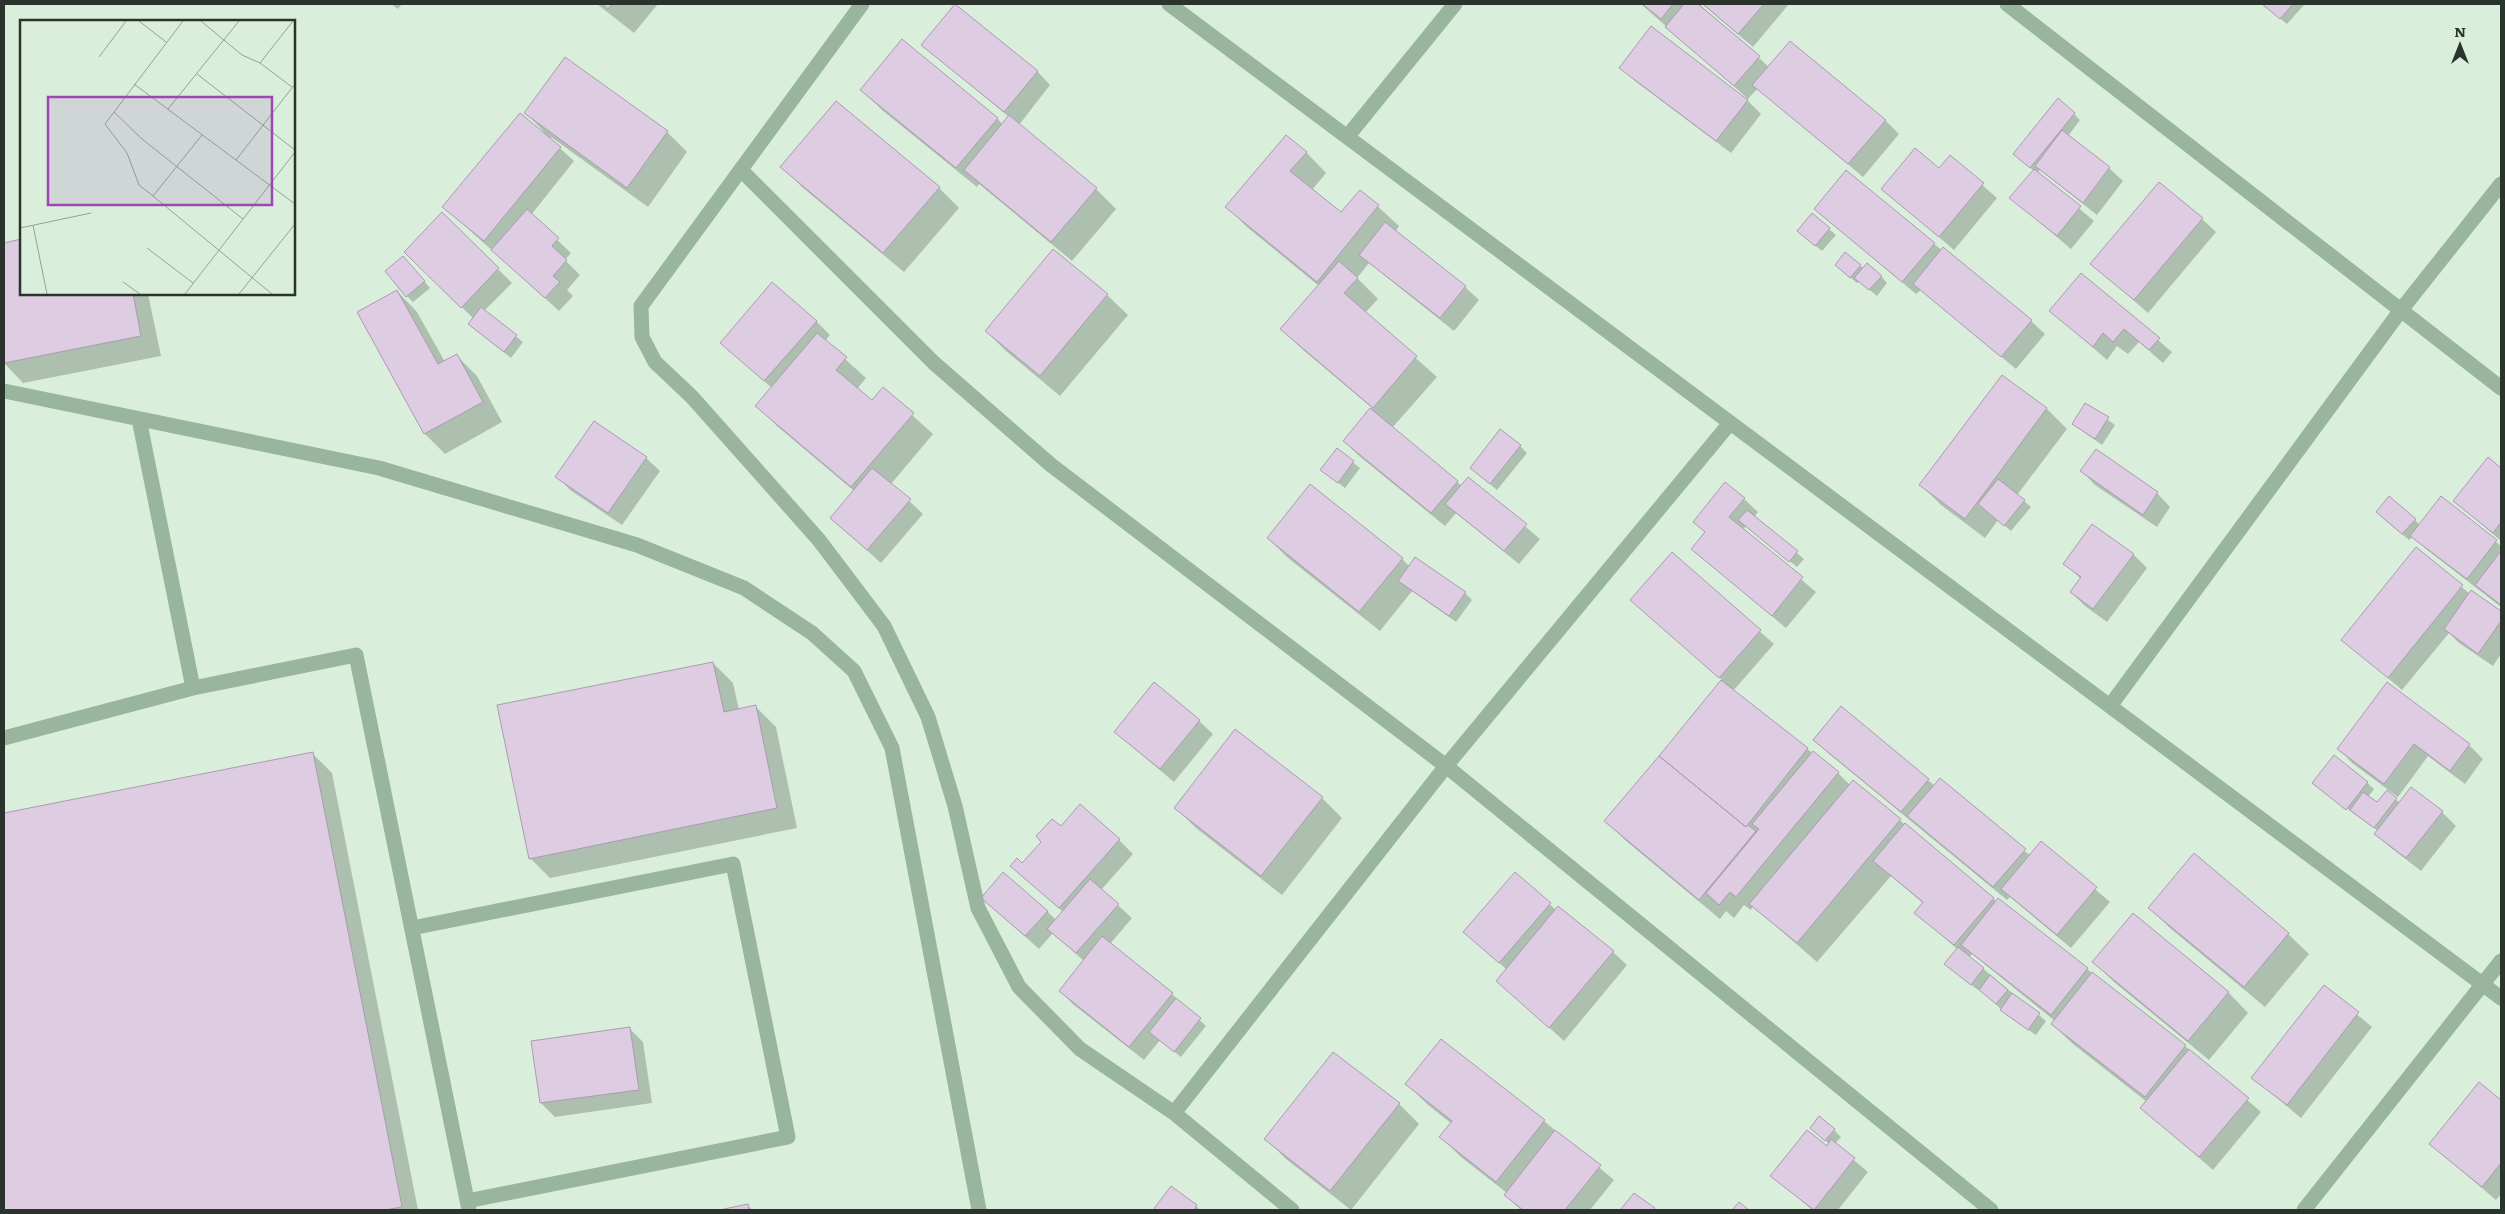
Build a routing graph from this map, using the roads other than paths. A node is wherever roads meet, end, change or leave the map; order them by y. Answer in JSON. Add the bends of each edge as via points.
{"nodes":[{"id":1,"x":862,"y":4,"type":"edge"},
{"id":2,"x":1169,"y":4,"type":"edge"},
{"id":3,"x":1456,"y":4,"type":"edge"},
{"id":4,"x":2007,"y":4,"type":"edge"},
{"id":5,"x":1347,"y":137,"type":"junction"},
{"id":6,"x":741,"y":170,"type":"junction"},
{"id":7,"x":2501,"y":184,"type":"edge"},
{"id":8,"x":2401,"y":310,"type":"junction"},
{"id":9,"x":2501,"y":388,"type":"edge"},
{"id":10,"x":4,"y":391,"type":"edge"},
{"id":11,"x":138,"y":419,"type":"junction"},
{"id":12,"x":1730,"y":423,"type":"junction"},
{"id":13,"x":193,"y":688,"type":"junction"},
{"id":14,"x":2110,"y":706,"type":"junction"},
{"id":15,"x":4,"y":738,"type":"edge"},
{"id":16,"x":1446,"y":766,"type":"junction"},
{"id":17,"x":412,"y":928,"type":"junction"},
{"id":18,"x":2501,"y":961,"type":"edge"},
{"id":19,"x":2483,"y":985,"type":"junction"},
{"id":20,"x":2501,"y":998,"type":"edge"},
{"id":21,"x":1174,"y":1113,"type":"junction"},
{"id":22,"x":468,"y":1206,"type":"edge"},
{"id":23,"x":979,"y":1210,"type":"edge"},
{"id":24,"x":1292,"y":1210,"type":"edge"},
{"id":25,"x":1991,"y":1210,"type":"edge"},
{"id":26,"x":2304,"y":1210,"type":"edge"}],
"edges":[{"from":1,"to":6,"type":"street"},
{"from":2,"to":5,"type":"street"},
{"from":3,"to":5,"type":"street"},
{"from":4,"to":8,"type":"street"},
{"from":5,"to":12,"type":"street"},
{"from":6,"to":16,"type":"street","via":[[934,364],[1051,465]]},
{"from":6,"to":21,"type":"street","via":[[641,306],[642,337],[655,362],[692,397],[820,540],[884,626],[928,717],[955,806],[978,908],[1019,987],[1080,1049]]},
{"from":7,"to":8,"type":"street"},
{"from":8,"to":9,"type":"street"},
{"from":8,"to":14,"type":"street"},
{"from":10,"to":11,"type":"street"},
{"from":11,"to":13,"type":"street"},
{"from":11,"to":23,"type":"street","via":[[379,468],[637,545],[744,588],[812,632],[854,671],[892,748]]},
{"from":12,"to":14,"type":"street"},
{"from":12,"to":16,"type":"street"},
{"from":13,"to":15,"type":"street"},
{"from":13,"to":17,"type":"street","via":[[356,655]]},
{"from":14,"to":19,"type":"street"},
{"from":16,"to":21,"type":"street"},
{"from":16,"to":25,"type":"street"},
{"from":17,"to":22,"type":"street"},
{"from":17,"to":22,"type":"street","via":[[733,864],[788,1137]]},
{"from":18,"to":19,"type":"street"},
{"from":19,"to":20,"type":"street"},
{"from":19,"to":26,"type":"street"},
{"from":21,"to":24,"type":"street"}]}
